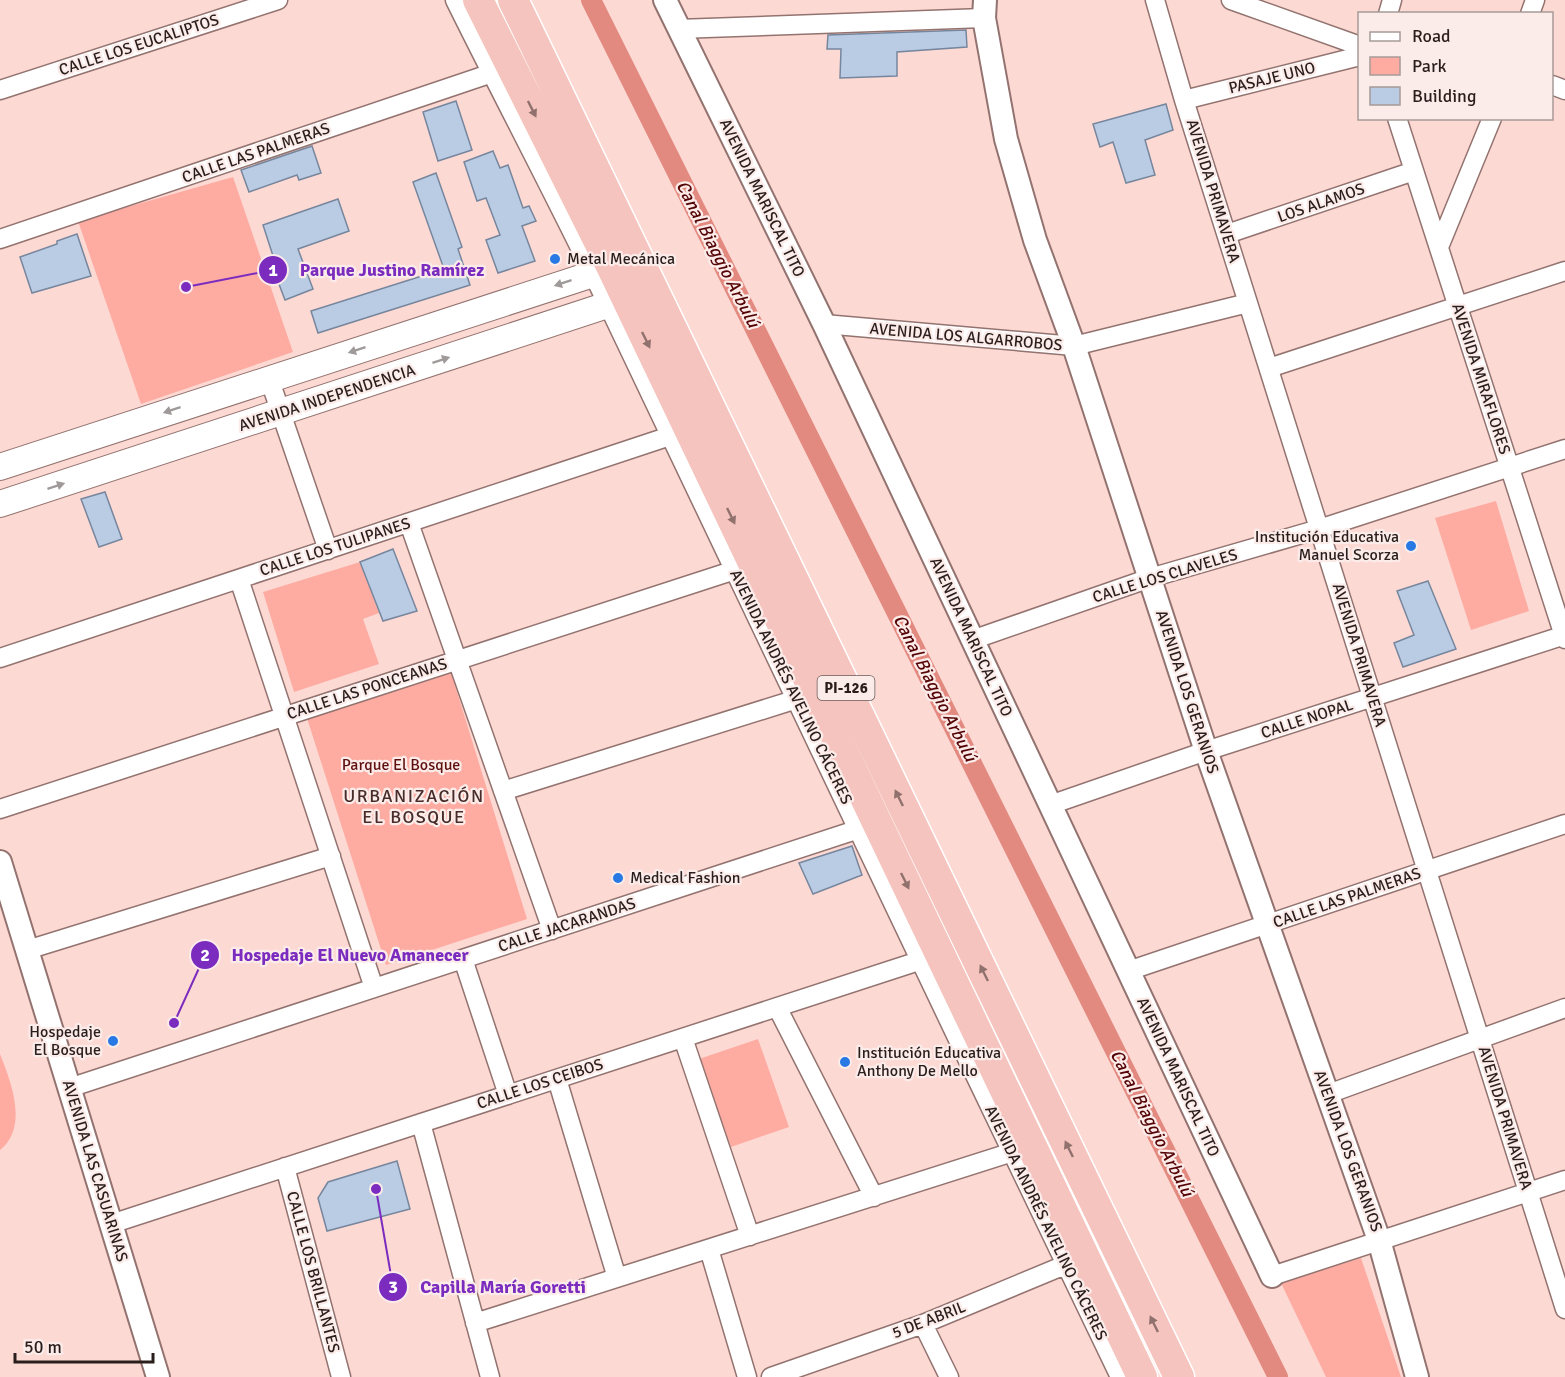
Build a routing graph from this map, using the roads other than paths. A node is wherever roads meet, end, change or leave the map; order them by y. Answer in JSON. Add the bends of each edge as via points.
{"nodes":[{"id":1,"x":278,"y":0,"type":"edge"},
{"id":2,"x":454,"y":0,"type":"edge"},
{"id":3,"x":478,"y":0,"type":"edge"},
{"id":4,"x":513,"y":0,"type":"edge"},
{"id":5,"x":665,"y":0,"type":"edge"},
{"id":6,"x":1155,"y":0,"type":"edge"},
{"id":7,"x":1231,"y":0,"type":"edge"},
{"id":8,"x":985,"y":9,"type":"edge"},
{"id":9,"x":678,"y":29,"type":"junction"},
{"id":10,"x":1358,"y":46,"type":"edge"},
{"id":11,"x":1358,"y":56,"type":"edge"},
{"id":12,"x":501,"y":70,"type":"junction"},
{"id":13,"x":0,"y":90,"type":"edge"},
{"id":14,"x":1184,"y":100,"type":"junction"},
{"id":15,"x":1398,"y":120,"type":"edge"},
{"id":16,"x":1491,"y":120,"type":"edge"},
{"id":17,"x":1414,"y":171,"type":"junction"},
{"id":18,"x":1227,"y":234,"type":"junction"},
{"id":19,"x":0,"y":239,"type":"edge"},
{"id":20,"x":1439,"y":247,"type":"junction"},
{"id":21,"x":614,"y":267,"type":"junction"},
{"id":22,"x":1565,"y":271,"type":"edge"},
{"id":23,"x":629,"y":298,"type":"junction"},
{"id":24,"x":1248,"y":303,"type":"junction"},
{"id":25,"x":1457,"y":304,"type":"junction"},
{"id":26,"x":824,"y":324,"type":"junction"},
{"id":27,"x":1074,"y":346,"type":"junction"},
{"id":28,"x":1269,"y":368,"type":"junction"},
{"id":29,"x":269,"y":378,"type":"junction"},
{"id":30,"x":281,"y":413,"type":"junction"},
{"id":31,"x":670,"y":436,"type":"junction"},
{"id":32,"x":1565,"y":449,"type":"edge"},
{"id":33,"x":0,"y":467,"type":"edge"},
{"id":34,"x":1510,"y":467,"type":"junction"},
{"id":35,"x":0,"y":504,"type":"edge"},
{"id":36,"x":409,"y":523,"type":"junction"},
{"id":37,"x":1319,"y":529,"type":"junction"},
{"id":38,"x":328,"y":549,"type":"junction"},
{"id":39,"x":735,"y":570,"type":"junction"},
{"id":40,"x":1150,"y":578,"type":"junction"},
{"id":41,"x":239,"y":579,"type":"junction"},
{"id":42,"x":1565,"y":636,"type":"edge"},
{"id":43,"x":972,"y":640,"type":"junction"},
{"id":44,"x":0,"y":658,"type":"edge"},
{"id":45,"x":457,"y":660,"type":"junction"},
{"id":46,"x":1373,"y":698,"type":"junction"},
{"id":47,"x":796,"y":699,"type":"junction"},
{"id":48,"x":285,"y":716,"type":"junction"},
{"id":49,"x":1206,"y":752,"type":"junction"},
{"id":50,"x":503,"y":791,"type":"junction"},
{"id":51,"x":1050,"y":806,"type":"junction"},
{"id":52,"x":0,"y":808,"type":"edge"},
{"id":53,"x":1565,"y":824,"type":"edge"},
{"id":54,"x":859,"y":829,"type":"junction"},
{"id":55,"x":331,"y":856,"type":"junction"},
{"id":56,"x":0,"y":862,"type":"edge"},
{"id":57,"x":1427,"y":871,"type":"junction"},
{"id":58,"x":1268,"y":925,"type":"junction"},
{"id":59,"x":552,"y":930,"type":"junction"},
{"id":60,"x":969,"y":942,"type":"junction"},
{"id":61,"x":27,"y":950,"type":"junction"},
{"id":62,"x":929,"y":957,"type":"junction"},
{"id":63,"x":464,"y":959,"type":"junction"},
{"id":64,"x":1128,"y":971,"type":"junction"},
{"id":65,"x":374,"y":988,"type":"junction"},
{"id":66,"x":777,"y":1007,"type":"junction"},
{"id":67,"x":1565,"y":1008,"type":"edge"},
{"id":68,"x":683,"y":1038,"type":"junction"},
{"id":69,"x":1480,"y":1039,"type":"junction"},
{"id":70,"x":557,"y":1079,"type":"junction"},
{"id":71,"x":69,"y":1088,"type":"junction"},
{"id":72,"x":1328,"y":1094,"type":"junction"},
{"id":73,"x":508,"y":1095,"type":"junction"},
{"id":74,"x":422,"y":1123,"type":"junction"},
{"id":75,"x":1022,"y":1150,"type":"junction"},
{"id":76,"x":285,"y":1167,"type":"junction"},
{"id":77,"x":1565,"y":1180,"type":"edge"},
{"id":78,"x":1528,"y":1191,"type":"junction"},
{"id":79,"x":874,"y":1197,"type":"junction"},
{"id":80,"x":111,"y":1224,"type":"junction"},
{"id":81,"x":750,"y":1236,"type":"junction"},
{"id":82,"x":1379,"y":1240,"type":"junction"},
{"id":83,"x":709,"y":1249,"type":"junction"},
{"id":84,"x":1075,"y":1261,"type":"junction"},
{"id":85,"x":1272,"y":1276,"type":"joint"},
{"id":86,"x":617,"y":1278,"type":"junction"},
{"id":87,"x":1565,"y":1309,"type":"edge"},
{"id":88,"x":475,"y":1323,"type":"junction"},
{"id":89,"x":923,"y":1324,"type":"junction"},
{"id":90,"x":158,"y":1377,"type":"edge"},
{"id":91,"x":341,"y":1377,"type":"edge"},
{"id":92,"x":490,"y":1377,"type":"edge"},
{"id":93,"x":747,"y":1377,"type":"edge"},
{"id":94,"x":771,"y":1377,"type":"edge"},
{"id":95,"x":949,"y":1377,"type":"edge"},
{"id":96,"x":1120,"y":1377,"type":"edge"},
{"id":97,"x":1142,"y":1377,"type":"edge"},
{"id":98,"x":1179,"y":1377,"type":"edge"},
{"id":99,"x":1418,"y":1377,"type":"edge"}],
"edges":[{"from":1,"to":13,"type":"street","name":"CALLE LOS EUCALIPTOS"},
{"from":2,"to":12,"type":"street","name":"AVENIDA ANDRÉS AVELINO CÁCERES"},
{"from":3,"to":12,"type":"highway","name":"AVENIDA ANDRÉS AVELINO CÁCERES","number":"PI-126"},
{"from":4,"to":21,"type":"highway","name":"AVENIDA ANDRÉS AVELINO CÁCERES","number":"PI-126"},
{"from":5,"to":9,"type":"street","name":"AVENIDA MARISCAL TITO"},
{"from":6,"to":14,"type":"street","name":"AVENIDA PRIMAVERA"},
{"from":7,"to":10,"type":"street"},
{"from":8,"to":9,"type":"street"},
{"from":8,"to":27,"type":"street","name":"AVENIDA LOS GERANIOS","via":[[1006,139],[1035,240]]},
{"from":9,"to":26,"type":"street","name":"AVENIDA MARISCAL TITO"},
{"from":11,"to":14,"type":"street","name":"PASAJE UNO"},
{"from":12,"to":19,"type":"street","name":"CALLE LAS PALMERAS"},
{"from":12,"to":21,"type":"highway","name":"AVENIDA ANDRÉS AVELINO CÁCERES","number":"PI-126"},
{"from":14,"to":18,"type":"street","name":"AVENIDA PRIMAVERA"},
{"from":15,"to":17,"type":"street","name":"AVENIDA MIRAFLORES"},
{"from":16,"to":20,"type":"street"},
{"from":17,"to":18,"type":"street","name":"LOS ALAMOS"},
{"from":17,"to":20,"type":"street","name":"AVENIDA MIRAFLORES"},
{"from":18,"to":24,"type":"street","name":"AVENIDA PRIMAVERA"},
{"from":20,"to":25,"type":"street","name":"AVENIDA MIRAFLORES"},
{"from":21,"to":23,"type":"highway","name":"AVENIDA ANDRÉS AVELINO CÁCERES","number":"PI-126"},
{"from":21,"to":29,"type":"main road","one_way":true},
{"from":22,"to":25,"type":"street"},
{"from":30,"to":23,"type":"main road","name":"AVENIDA INDEPENDENCIA","one_way":true},
{"from":23,"to":31,"type":"street","name":"AVENIDA ANDRÉS AVELINO CÁCERES"},
{"from":60,"to":23,"type":"highway","name":"AVENIDA ANDRÉS AVELINO CÁCERES","number":"PI-126","one_way":true},
{"from":23,"to":62,"type":"highway","name":"AVENIDA ANDRÉS AVELINO CÁCERES","number":"PI-126","one_way":true},
{"from":24,"to":27,"type":"street","name":"AVENIDA LOS ALGARROBOS"},
{"from":24,"to":28,"type":"street","name":"AVENIDA PRIMAVERA"},
{"from":25,"to":28,"type":"street"},
{"from":25,"to":34,"type":"street","name":"AVENIDA MIRAFLORES"},
{"from":26,"to":27,"type":"street","name":"AVENIDA LOS ALGARROBOS"},
{"from":26,"to":43,"type":"street","name":"AVENIDA MARISCAL TITO"},
{"from":27,"to":40,"type":"street","name":"AVENIDA LOS GERANIOS"},
{"from":28,"to":37,"type":"street","name":"AVENIDA PRIMAVERA"},
{"from":29,"to":30,"type":"street"},
{"from":29,"to":33,"type":"main road","one_way":true},
{"from":35,"to":30,"type":"main road","name":"AVENIDA INDEPENDENCIA","one_way":true},
{"from":30,"to":38,"type":"street"},
{"from":31,"to":36,"type":"street","name":"CALLE LOS TULIPANES"},
{"from":31,"to":39,"type":"street","name":"AVENIDA ANDRÉS AVELINO CÁCERES"},
{"from":32,"to":34,"type":"street","name":"CALLE LOS CLAVELES"},
{"from":34,"to":37,"type":"street","name":"CALLE LOS CLAVELES"},
{"from":34,"to":42,"type":"street","name":"AVENIDA MIRAFLORES"},
{"from":36,"to":38,"type":"street","name":"CALLE LOS TULIPANES"},
{"from":36,"to":45,"type":"street"},
{"from":37,"to":40,"type":"street","name":"CALLE LOS CLAVELES"},
{"from":37,"to":46,"type":"street","name":"AVENIDA PRIMAVERA"},
{"from":38,"to":41,"type":"street","name":"CALLE LOS TULIPANES"},
{"from":39,"to":45,"type":"street","name":"CALLE LAS PONCEANAS"},
{"from":39,"to":47,"type":"street","name":"AVENIDA ANDRÉS AVELINO CÁCERES"},
{"from":40,"to":43,"type":"street","name":"CALLE LOS CLAVELES"},
{"from":40,"to":49,"type":"street","name":"AVENIDA LOS GERANIOS"},
{"from":41,"to":44,"type":"street","name":"CALLE LOS TULIPANES"},
{"from":41,"to":48,"type":"street"},
{"from":42,"to":46,"type":"street","name":"CALLE NOPAL"},
{"from":43,"to":51,"type":"street","name":"AVENIDA MARISCAL TITO"},
{"from":45,"to":48,"type":"street","name":"CALLE LAS PONCEANAS"},
{"from":45,"to":50,"type":"street"},
{"from":46,"to":49,"type":"street","name":"CALLE NOPAL"},
{"from":46,"to":57,"type":"street","name":"AVENIDA PRIMAVERA"},
{"from":47,"to":50,"type":"street"},
{"from":47,"to":54,"type":"street","name":"AVENIDA ANDRÉS AVELINO CÁCERES"},
{"from":48,"to":52,"type":"street","name":"CALLE LAS PONCEANAS"},
{"from":48,"to":55,"type":"street"},
{"from":49,"to":51,"type":"street","name":"CALLE NOPAL"},
{"from":49,"to":58,"type":"street","name":"AVENIDA LOS GERANIOS"},
{"from":50,"to":59,"type":"street"},
{"from":51,"to":64,"type":"street","name":"AVENIDA MARISCAL TITO"},
{"from":53,"to":57,"type":"street","name":"CALLE LAS PALMERAS"},
{"from":54,"to":59,"type":"street","name":"CALLE JACARANDAS"},
{"from":54,"to":62,"type":"street","name":"AVENIDA ANDRÉS AVELINO CÁCERES"},
{"from":55,"to":61,"type":"street"},
{"from":55,"to":65,"type":"street"},
{"from":56,"to":61,"type":"street","name":"AVENIDA LAS CASUARINAS"},
{"from":57,"to":58,"type":"street","name":"CALLE LAS PALMERAS"},
{"from":57,"to":69,"type":"street","name":"AVENIDA PRIMAVERA"},
{"from":58,"to":64,"type":"street","name":"CALLE LAS PALMERAS"},
{"from":58,"to":72,"type":"street","name":"AVENIDA LOS GERANIOS"},
{"from":59,"to":63,"type":"street","name":"CALLE JACARANDAS"},
{"from":60,"to":62,"type":"street","name":"CALLE LOS CEIBOS"},
{"from":98,"to":60,"type":"highway","name":"AVENIDA ANDRÉS AVELINO CÁCERES","number":"PI-126","one_way":true},
{"from":61,"to":71,"type":"street","name":"AVENIDA LAS CASUARINAS"},
{"from":62,"to":66,"type":"street","name":"CALLE LOS CEIBOS"},
{"from":62,"to":75,"type":"highway","name":"AVENIDA ANDRÉS AVELINO CÁCERES","number":"PI-126"},
{"from":63,"to":65,"type":"street","name":"CALLE JACARANDAS"},
{"from":63,"to":73,"type":"street"},
{"from":64,"to":85,"type":"street","name":"AVENIDA MARISCAL TITO"},
{"from":65,"to":71,"type":"street","name":"CALLE JACARANDAS"},
{"from":66,"to":68,"type":"street","name":"CALLE LOS CEIBOS"},
{"from":66,"to":79,"type":"street"},
{"from":67,"to":69,"type":"street"},
{"from":68,"to":70,"type":"street","name":"CALLE LOS CEIBOS"},
{"from":68,"to":81,"type":"street"},
{"from":69,"to":72,"type":"street"},
{"from":69,"to":78,"type":"street","name":"AVENIDA PRIMAVERA"},
{"from":70,"to":73,"type":"street","name":"CALLE LOS CEIBOS"},
{"from":70,"to":86,"type":"street"},
{"from":71,"to":80,"type":"street","name":"AVENIDA LAS CASUARINAS"},
{"from":72,"to":82,"type":"street","name":"AVENIDA LOS GERANIOS"},
{"from":73,"to":74,"type":"street","name":"CALLE LOS CEIBOS"},
{"from":74,"to":76,"type":"street","name":"CALLE LOS CEIBOS"},
{"from":74,"to":88,"type":"street"},
{"from":75,"to":79,"type":"street"},
{"from":75,"to":84,"type":"highway","name":"AVENIDA ANDRÉS AVELINO CÁCERES","number":"PI-126"},
{"from":76,"to":80,"type":"street","name":"CALLE LOS CEIBOS"},
{"from":76,"to":91,"type":"street","name":"CALLE LOS BRILLANTES"},
{"from":77,"to":78,"type":"street"},
{"from":78,"to":82,"type":"street"},
{"from":78,"to":87,"type":"street","name":"AVENIDA PRIMAVERA"},
{"from":79,"to":81,"type":"street"},
{"from":80,"to":90,"type":"street","name":"AVENIDA LAS CASUARINAS"},
{"from":81,"to":83,"type":"street"},
{"from":82,"to":85,"type":"street"},
{"from":82,"to":99,"type":"street","name":"AVENIDA LOS GERANIOS"},
{"from":83,"to":86,"type":"street"},
{"from":83,"to":93,"type":"street"},
{"from":84,"to":89,"type":"street","name":"5 DE ABRIL"},
{"from":84,"to":96,"type":"street","name":"AVENIDA ANDRÉS AVELINO CÁCERES"},
{"from":84,"to":97,"type":"highway","name":"AVENIDA ANDRÉS AVELINO CÁCERES","number":"PI-126"},
{"from":86,"to":88,"type":"street"},
{"from":88,"to":92,"type":"street"},
{"from":89,"to":94,"type":"street","name":"5 DE ABRIL"},
{"from":89,"to":95,"type":"street"}]}
